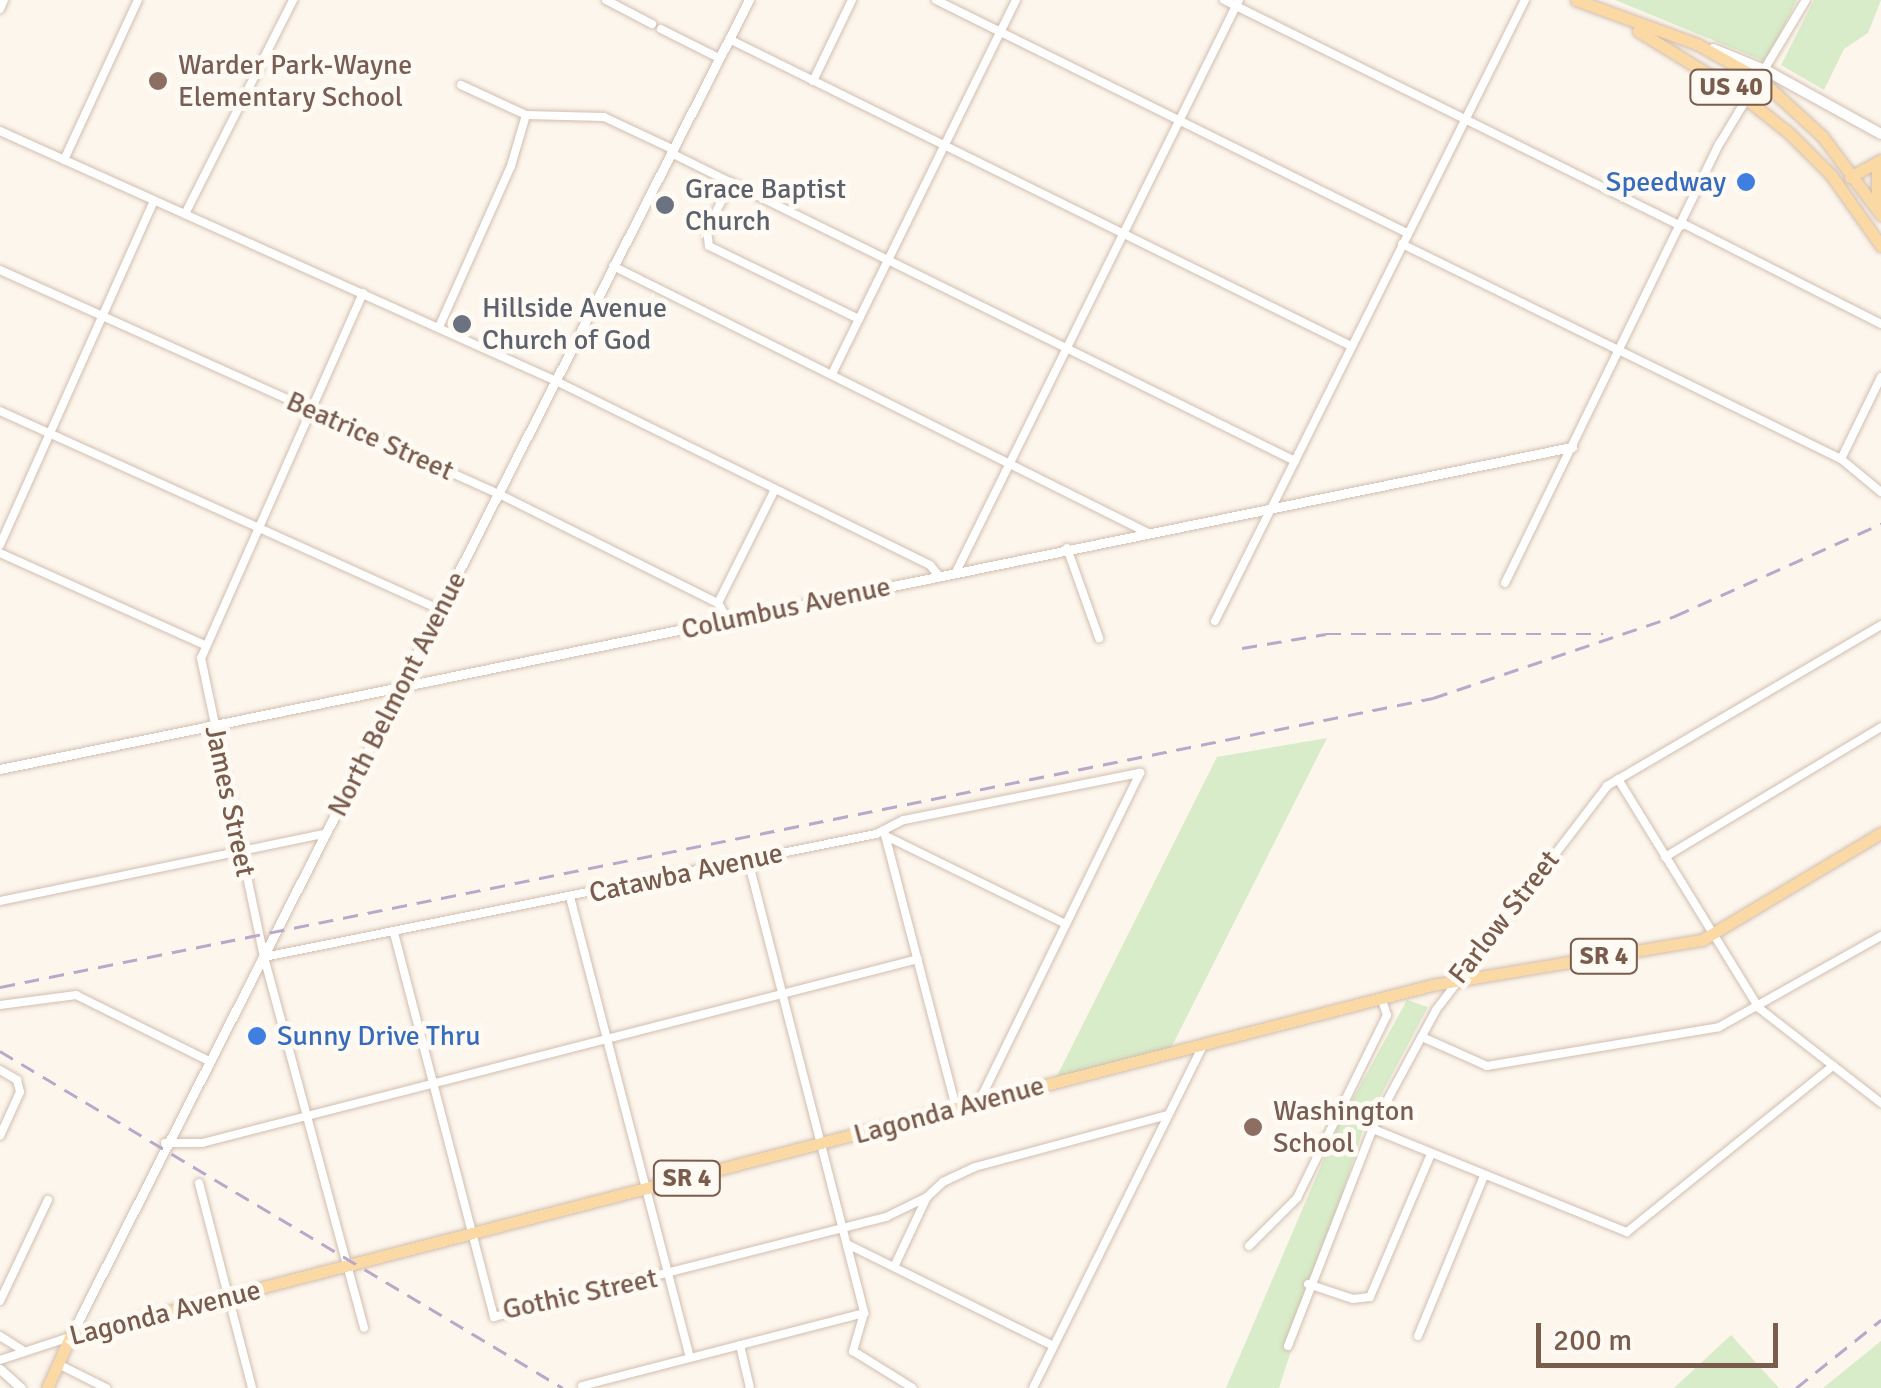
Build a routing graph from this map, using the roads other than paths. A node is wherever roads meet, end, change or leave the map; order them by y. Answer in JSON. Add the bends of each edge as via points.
{"nodes":[{"id":1,"x":4,"y":0,"type":"edge"},
{"id":2,"x":138,"y":0,"type":"edge"},
{"id":3,"x":293,"y":0,"type":"edge"},
{"id":4,"x":606,"y":0,"type":"edge"},
{"id":5,"x":749,"y":0,"type":"edge"},
{"id":6,"x":852,"y":0,"type":"edge"},
{"id":7,"x":936,"y":0,"type":"edge"},
{"id":8,"x":1016,"y":0,"type":"edge"},
{"id":9,"x":1224,"y":0,"type":"edge"},
{"id":10,"x":1525,"y":0,"type":"edge"},
{"id":11,"x":1576,"y":0,"type":"edge"},
{"id":12,"x":1806,"y":0,"type":"edge"},
{"id":13,"x":1238,"y":3,"type":"edge"},
{"id":14,"x":0,"y":8,"type":"edge"},
{"id":15,"x":1617,"y":19,"type":"junction"},
{"id":16,"x":1000,"y":32,"type":"junction"},
{"id":17,"x":729,"y":39,"type":"junction"},
{"id":18,"x":719,"y":58,"type":"junction"},
{"id":19,"x":1764,"y":76,"type":"junction"},
{"id":20,"x":813,"y":81,"type":"junction"},
{"id":21,"x":461,"y":85,"type":"dead end"},
{"id":22,"x":1747,"y":98,"type":"junction"},
{"id":23,"x":526,"y":115,"type":"junction"},
{"id":24,"x":1464,"y":118,"type":"junction"},
{"id":25,"x":1179,"y":120,"type":"junction"},
{"id":26,"x":0,"y":131,"type":"edge"},
{"id":27,"x":1881,"y":134,"type":"edge"},
{"id":28,"x":944,"y":146,"type":"junction"},
{"id":29,"x":671,"y":150,"type":"junction"},
{"id":30,"x":64,"y":160,"type":"junction"},
{"id":31,"x":1879,"y":163,"type":"edge"},
{"id":32,"x":1831,"y":174,"type":"junction"},
{"id":33,"x":1856,"y":178,"type":"junction"},
{"id":34,"x":730,"y":182,"type":"junction"},
{"id":35,"x":154,"y":201,"type":"junction"},
{"id":36,"x":1879,"y":212,"type":"edge"},
{"id":37,"x":185,"y":214,"type":"junction"},
{"id":38,"x":1681,"y":225,"type":"junction"},
{"id":39,"x":1407,"y":233,"type":"junction"},
{"id":40,"x":1122,"y":234,"type":"junction"},
{"id":41,"x":1402,"y":244,"type":"junction"},
{"id":42,"x":1881,"y":246,"type":"edge"},
{"id":43,"x":888,"y":260,"type":"junction"},
{"id":44,"x":613,"y":266,"type":"junction"},
{"id":45,"x":0,"y":270,"type":"edge"},
{"id":46,"x":363,"y":294,"type":"junction"},
{"id":47,"x":103,"y":316,"type":"junction"},
{"id":48,"x":859,"y":319,"type":"junction"},
{"id":49,"x":1881,"y":324,"type":"edge"},
{"id":50,"x":439,"y":328,"type":"junction"},
{"id":51,"x":1351,"y":346,"type":"junction"},
{"id":52,"x":1066,"y":349,"type":"junction"},
{"id":53,"x":1619,"y":352,"type":"junction"},
{"id":54,"x":832,"y":374,"type":"junction"},
{"id":55,"x":1881,"y":378,"type":"edge"},
{"id":56,"x":556,"y":381,"type":"junction"},
{"id":57,"x":311,"y":409,"type":"junction"},
{"id":58,"x":0,"y":411,"type":"edge"},
{"id":59,"x":50,"y":434,"type":"junction"},
{"id":60,"x":1572,"y":447,"type":"junction"},
{"id":61,"x":1842,"y":458,"type":"junction"},
{"id":62,"x":1294,"y":461,"type":"junction"},
{"id":63,"x":1010,"y":463,"type":"junction"},
{"id":64,"x":775,"y":489,"type":"junction"},
{"id":65,"x":1881,"y":492,"type":"edge"},
{"id":66,"x":499,"y":494,"type":"junction"},
{"id":67,"x":1271,"y":508,"type":"junction"},
{"id":68,"x":258,"y":528,"type":"junction"},
{"id":69,"x":1146,"y":532,"type":"junction"},
{"id":70,"x":1068,"y":548,"type":"junction"},
{"id":71,"x":0,"y":549,"type":"edge"},
{"id":72,"x":956,"y":572,"type":"junction"},
{"id":73,"x":939,"y":576,"type":"junction"},
{"id":74,"x":1505,"y":583,"type":"dead end"},
{"id":75,"x":718,"y":604,"type":"junction"},
{"id":76,"x":440,"y":610,"type":"junction"},
{"id":77,"x":728,"y":620,"type":"junction"},
{"id":78,"x":1215,"y":621,"type":"dead end"},
{"id":79,"x":1881,"y":625,"type":"edge"},
{"id":80,"x":1099,"y":638,"type":"dead end"},
{"id":81,"x":205,"y":645,"type":"junction"},
{"id":82,"x":400,"y":688,"type":"junction"},
{"id":83,"x":214,"y":725,"type":"junction"},
{"id":84,"x":1881,"y":726,"type":"edge"},
{"id":85,"x":0,"y":769,"type":"edge"},
{"id":86,"x":1618,"y":779,"type":"junction"},
{"id":87,"x":885,"y":833,"type":"junction"},
{"id":88,"x":1881,"y":833,"type":"edge"},
{"id":89,"x":327,"y":834,"type":"junction"},
{"id":90,"x":240,"y":851,"type":"junction"},
{"id":91,"x":1665,"y":856,"type":"junction"},
{"id":92,"x":748,"y":860,"type":"junction"},
{"id":93,"x":570,"y":896,"type":"junction"},
{"id":94,"x":0,"y":901,"type":"edge"},
{"id":95,"x":1066,"y":924,"type":"junction"},
{"id":96,"x":394,"y":933,"type":"junction"},
{"id":97,"x":1712,"y":934,"type":"junction"},
{"id":98,"x":1881,"y":936,"type":"edge"},
{"id":99,"x":264,"y":957,"type":"junction"},
{"id":100,"x":918,"y":959,"type":"junction"},
{"id":101,"x":1453,"y":982,"type":"junction"},
{"id":102,"x":782,"y":994,"type":"junction"},
{"id":103,"x":1382,"y":998,"type":"junction"},
{"id":104,"x":0,"y":1005,"type":"edge"},
{"id":105,"x":1758,"y":1008,"type":"junction"},
{"id":106,"x":1422,"y":1037,"type":"junction"},
{"id":107,"x":608,"y":1039,"type":"junction"},
{"id":108,"x":1204,"y":1043,"type":"junction"},
{"id":109,"x":207,"y":1060,"type":"junction"},
{"id":110,"x":1834,"y":1066,"type":"junction"},
{"id":111,"x":0,"y":1070,"type":"edge"},
{"id":112,"x":432,"y":1084,"type":"junction"},
{"id":113,"x":979,"y":1102,"type":"junction"},
{"id":114,"x":1881,"y":1104,"type":"edge"},
{"id":115,"x":956,"y":1107,"type":"junction"},
{"id":116,"x":1168,"y":1114,"type":"junction"},
{"id":117,"x":307,"y":1116,"type":"junction"},
{"id":118,"x":1373,"y":1128,"type":"junction"},
{"id":119,"x":0,"y":1136,"type":"edge"},
{"id":120,"x":821,"y":1143,"type":"junction"},
{"id":121,"x":165,"y":1144,"type":"junction"},
{"id":122,"x":1430,"y":1154,"type":"junction"},
{"id":123,"x":1484,"y":1176,"type":"junction"},
{"id":124,"x":199,"y":1183,"type":"dead end"},
{"id":125,"x":646,"y":1188,"type":"junction"},
{"id":126,"x":927,"y":1197,"type":"junction"},
{"id":127,"x":48,"y":1200,"type":"dead end"},
{"id":128,"x":843,"y":1228,"type":"junction"},
{"id":129,"x":471,"y":1234,"type":"junction"},
{"id":130,"x":847,"y":1244,"type":"junction"},
{"id":131,"x":1249,"y":1246,"type":"dead end"},
{"id":132,"x":346,"y":1266,"type":"junction"},
{"id":133,"x":894,"y":1268,"type":"junction"},
{"id":134,"x":669,"y":1275,"type":"junction"},
{"id":135,"x":1308,"y":1284,"type":"junction"},
{"id":136,"x":229,"y":1297,"type":"junction"},
{"id":137,"x":0,"y":1301,"type":"edge"},
{"id":138,"x":864,"y":1313,"type":"junction"},
{"id":139,"x":364,"y":1328,"type":"dead end"},
{"id":140,"x":0,"y":1336,"type":"edge"},
{"id":141,"x":1418,"y":1336,"type":"dead end"},
{"id":142,"x":70,"y":1338,"type":"junction"},
{"id":143,"x":740,"y":1345,"type":"junction"},
{"id":144,"x":1053,"y":1346,"type":"junction"},
{"id":145,"x":1288,"y":1346,"type":"dead end"},
{"id":146,"x":22,"y":1350,"type":"junction"},
{"id":147,"x":690,"y":1358,"type":"junction"},
{"id":148,"x":0,"y":1360,"type":"edge"},
{"id":149,"x":58,"y":1364,"type":"junction"},
{"id":150,"x":0,"y":1369,"type":"edge"},
{"id":151,"x":898,"y":1385,"type":"edge"},
{"id":152,"x":582,"y":1386,"type":"edge"},
{"id":153,"x":21,"y":1388,"type":"edge"},
{"id":154,"x":47,"y":1388,"type":"edge"},
{"id":155,"x":106,"y":1388,"type":"edge"},
{"id":156,"x":252,"y":1388,"type":"edge"},
{"id":157,"x":750,"y":1388,"type":"edge"},
{"id":158,"x":912,"y":1388,"type":"edge"},
{"id":159,"x":1032,"y":1388,"type":"edge"}],
"edges":[{"from":1,"to":14,"type":"street"},
{"from":2,"to":30,"type":"street"},
{"from":3,"to":37,"type":"street"},
{"from":4,"to":18,"type":"street"},
{"from":5,"to":17,"type":"street","name":"North Belmont Avenue"},
{"from":6,"to":20,"type":"street"},
{"from":7,"to":16,"type":"street"},
{"from":8,"to":16,"type":"street"},
{"from":9,"to":13,"type":"street"},
{"from":10,"to":24,"type":"street"},
{"from":11,"to":15,"type":"main road","number":"US 40"},
{"from":12,"to":19,"type":"street"},
{"from":13,"to":24,"type":"street"},
{"from":13,"to":25,"type":"street"},
{"from":15,"to":19,"type":"main road","number":"US 40","via":[[1697,44]]},
{"from":15,"to":22,"type":"main road","number":"US 40"},
{"from":16,"to":25,"type":"street"},
{"from":16,"to":28,"type":"street"},
{"from":17,"to":18,"type":"street","name":"North Belmont Avenue"},
{"from":17,"to":20,"type":"street"},
{"from":18,"to":29,"type":"street","name":"North Belmont Avenue"},
{"from":19,"to":22,"type":"street"},
{"from":19,"to":27,"type":"main road"},
{"from":19,"to":33,"type":"main road","number":"US 40"},
{"from":20,"to":28,"type":"street"},
{"from":21,"to":23,"type":"street"},
{"from":22,"to":32,"type":"main road","number":"US 40"},
{"from":22,"to":38,"type":"street"},
{"from":23,"to":29,"type":"street","via":[[604,116]]},
{"from":23,"to":50,"type":"street","via":[[512,166]]},
{"from":24,"to":38,"type":"street"},
{"from":24,"to":39,"type":"street"},
{"from":25,"to":39,"type":"street"},
{"from":25,"to":40,"type":"street"},
{"from":26,"to":30,"type":"street"},
{"from":28,"to":40,"type":"street"},
{"from":28,"to":43,"type":"street"},
{"from":29,"to":34,"type":"street"},
{"from":29,"to":44,"type":"street","name":"North Belmont Avenue"},
{"from":30,"to":35,"type":"street"},
{"from":31,"to":33,"type":"main road"},
{"from":31,"to":36,"type":"main road"},
{"from":32,"to":33,"type":"main road"},
{"from":32,"to":42,"type":"main road","number":"US 40"},
{"from":33,"to":36,"type":"main road","number":"US 40"},
{"from":34,"to":43,"type":"street"},
{"from":34,"to":48,"type":"street","via":[[707,230],[709,246]]},
{"from":35,"to":37,"type":"street"},
{"from":35,"to":47,"type":"street"},
{"from":37,"to":46,"type":"street"},
{"from":38,"to":49,"type":"street"},
{"from":38,"to":53,"type":"street"},
{"from":39,"to":41,"type":"street"},
{"from":40,"to":51,"type":"street"},
{"from":40,"to":52,"type":"street"},
{"from":41,"to":51,"type":"street"},
{"from":41,"to":53,"type":"street"},
{"from":43,"to":48,"type":"street"},
{"from":43,"to":52,"type":"street"},
{"from":44,"to":54,"type":"street"},
{"from":44,"to":56,"type":"street","name":"North Belmont Avenue"},
{"from":45,"to":47,"type":"street","name":"Beatrice Street"},
{"from":46,"to":50,"type":"street"},
{"from":46,"to":57,"type":"street","name":"James Street"},
{"from":47,"to":57,"type":"street","name":"Beatrice Street"},
{"from":47,"to":59,"type":"street"},
{"from":48,"to":54,"type":"street"},
{"from":50,"to":56,"type":"street"},
{"from":51,"to":62,"type":"street"},
{"from":52,"to":62,"type":"street"},
{"from":52,"to":63,"type":"street"},
{"from":53,"to":60,"type":"street"},
{"from":53,"to":61,"type":"street"},
{"from":54,"to":63,"type":"street"},
{"from":55,"to":61,"type":"street"},
{"from":56,"to":64,"type":"street"},
{"from":56,"to":66,"type":"street","name":"North Belmont Avenue"},
{"from":57,"to":66,"type":"street","name":"Beatrice Street"},
{"from":57,"to":68,"type":"street","name":"James Street"},
{"from":58,"to":59,"type":"street"},
{"from":59,"to":68,"type":"street"},
{"from":59,"to":71,"type":"street"},
{"from":60,"to":67,"type":"street","name":"Columbus Avenue"},
{"from":60,"to":74,"type":"street"},
{"from":61,"to":65,"type":"street"},
{"from":62,"to":67,"type":"street"},
{"from":63,"to":69,"type":"street"},
{"from":63,"to":72,"type":"street"},
{"from":64,"to":73,"type":"street","via":[[930,565]]},
{"from":64,"to":75,"type":"street"},
{"from":66,"to":75,"type":"street","name":"Beatrice Street"},
{"from":66,"to":76,"type":"street","name":"North Belmont Avenue"},
{"from":67,"to":69,"type":"street","name":"Columbus Avenue"},
{"from":67,"to":78,"type":"street"},
{"from":68,"to":76,"type":"street"},
{"from":68,"to":81,"type":"street","name":"James Street"},
{"from":69,"to":70,"type":"street","name":"Columbus Avenue"},
{"from":70,"to":72,"type":"street","name":"Columbus Avenue"},
{"from":70,"to":80,"type":"street"},
{"from":71,"to":81,"type":"street"},
{"from":72,"to":73,"type":"street","name":"Columbus Avenue"},
{"from":73,"to":77,"type":"street","name":"Columbus Avenue"},
{"from":75,"to":77,"type":"street"},
{"from":76,"to":82,"type":"street","name":"North Belmont Avenue"},
{"from":77,"to":82,"type":"street","name":"Columbus Avenue"},
{"from":79,"to":86,"type":"street","name":"Farlow Street"},
{"from":81,"to":83,"type":"street","name":"James Street","via":[[201,660]]},
{"from":82,"to":83,"type":"street","name":"Columbus Avenue"},
{"from":82,"to":89,"type":"street","name":"North Belmont Avenue"},
{"from":83,"to":85,"type":"street","name":"Columbus Avenue"},
{"from":83,"to":90,"type":"street","name":"James Street"},
{"from":84,"to":91,"type":"street"},
{"from":86,"to":91,"type":"street"},
{"from":86,"to":101,"type":"street","name":"Farlow Street"},
{"from":87,"to":92,"type":"street","name":"Catawba Avenue"},
{"from":87,"to":95,"type":"street"},
{"from":87,"to":95,"type":"street","name":"Catawba Avenue","via":[[904,820],[1140,773]]},
{"from":87,"to":100,"type":"street"},
{"from":88,"to":97,"type":"main road","name":"Lagonda Avenue","number":"SR 4"},
{"from":89,"to":90,"type":"street"},
{"from":89,"to":99,"type":"street","name":"North Belmont Avenue"},
{"from":90,"to":94,"type":"street"},
{"from":90,"to":99,"type":"street","name":"James Street"},
{"from":91,"to":97,"type":"street"},
{"from":92,"to":93,"type":"street","name":"Catawba Avenue"},
{"from":92,"to":102,"type":"street"},
{"from":93,"to":96,"type":"street","name":"Catawba Avenue"},
{"from":93,"to":107,"type":"street"},
{"from":95,"to":113,"type":"street"},
{"from":96,"to":99,"type":"street","name":"Catawba Avenue"},
{"from":96,"to":112,"type":"street","name":"Gothic Street"},
{"from":97,"to":101,"type":"main road","name":"Lagonda Avenue","number":"SR 4"},
{"from":97,"to":105,"type":"street"},
{"from":98,"to":105,"type":"street"},
{"from":99,"to":109,"type":"street","name":"North Belmont Avenue"},
{"from":99,"to":117,"type":"street","name":"James Street"},
{"from":100,"to":102,"type":"street"},
{"from":100,"to":115,"type":"street"},
{"from":101,"to":103,"type":"main road","name":"Lagonda Avenue","number":"SR 4"},
{"from":101,"to":106,"type":"street","name":"Farlow Street"},
{"from":102,"to":107,"type":"street"},
{"from":102,"to":120,"type":"street"},
{"from":103,"to":108,"type":"main road","name":"Lagonda Avenue","number":"SR 4"},
{"from":103,"to":131,"type":"street","via":[[1387,1015],[1296,1198]]},
{"from":104,"to":109,"type":"street","via":[[76,995]]},
{"from":105,"to":106,"type":"street","via":[[1719,1027],[1486,1066]]},
{"from":105,"to":110,"type":"street"},
{"from":106,"to":118,"type":"street","name":"Farlow Street"},
{"from":107,"to":112,"type":"street"},
{"from":107,"to":125,"type":"street"},
{"from":108,"to":113,"type":"main road","name":"Lagonda Avenue","number":"SR 4"},
{"from":108,"to":116,"type":"street"},
{"from":109,"to":121,"type":"street","name":"North Belmont Avenue"},
{"from":110,"to":114,"type":"street"},
{"from":110,"to":123,"type":"street","via":[[1633,1231],[1616,1231]]},
{"from":111,"to":119,"type":"street","via":[[20,1086]]},
{"from":112,"to":117,"type":"street"},
{"from":112,"to":129,"type":"street","name":"Gothic Street"},
{"from":113,"to":115,"type":"main road","name":"Lagonda Avenue","number":"SR 4"},
{"from":115,"to":120,"type":"main road","name":"Lagonda Avenue","number":"SR 4"},
{"from":116,"to":126,"type":"street","name":"Gothic Street","via":[[974,1167]]},
{"from":116,"to":144,"type":"street"},
{"from":117,"to":121,"type":"street","via":[[180,1148]]},
{"from":117,"to":132,"type":"street","name":"James Street"},
{"from":118,"to":122,"type":"street"},
{"from":118,"to":135,"type":"street","name":"Farlow Street"},
{"from":120,"to":125,"type":"main road","name":"Lagonda Avenue","number":"SR 4"},
{"from":120,"to":128,"type":"street"},
{"from":121,"to":142,"type":"street","name":"North Belmont Avenue"},
{"from":122,"to":123,"type":"street"},
{"from":122,"to":135,"type":"street","via":[[1370,1298]]},
{"from":123,"to":141,"type":"street"},
{"from":124,"to":136,"type":"street"},
{"from":125,"to":129,"type":"main road","name":"Lagonda Avenue","number":"SR 4"},
{"from":125,"to":134,"type":"street"},
{"from":126,"to":128,"type":"street","name":"Gothic Street","via":[[914,1209]]},
{"from":126,"to":133,"type":"street"},
{"from":127,"to":137,"type":"street"},
{"from":128,"to":130,"type":"street"},
{"from":128,"to":134,"type":"street","name":"Gothic Street"},
{"from":129,"to":132,"type":"main road","name":"Lagonda Avenue","number":"SR 4"},
{"from":129,"to":134,"type":"street","name":"Gothic Street","via":[[494,1318]]},
{"from":130,"to":133,"type":"street"},
{"from":130,"to":138,"type":"street"},
{"from":132,"to":136,"type":"main road","name":"Lagonda Avenue","number":"SR 4"},
{"from":132,"to":139,"type":"street","name":"James Street"},
{"from":133,"to":144,"type":"street"},
{"from":134,"to":147,"type":"street"},
{"from":135,"to":145,"type":"street","name":"Farlow Street"},
{"from":136,"to":142,"type":"main road","name":"Lagonda Avenue","number":"SR 4"},
{"from":136,"to":156,"type":"street"},
{"from":138,"to":143,"type":"street"},
{"from":138,"to":151,"type":"street","via":[[853,1351],[897,1374]]},
{"from":140,"to":146,"type":"street"},
{"from":142,"to":146,"type":"street","name":"Lagonda Avenue"},
{"from":142,"to":149,"type":"main road","name":"North Belmont Avenue"},
{"from":143,"to":147,"type":"street"},
{"from":143,"to":157,"type":"street"},
{"from":144,"to":159,"type":"street"},
{"from":146,"to":148,"type":"street","name":"Lagonda Avenue"},
{"from":147,"to":152,"type":"street"},
{"from":149,"to":154,"type":"main road","name":"North Belmont Avenue"},
{"from":149,"to":155,"type":"street"},
{"from":150,"to":153,"type":"street"},
{"from":151,"to":158,"type":"street"}]}
